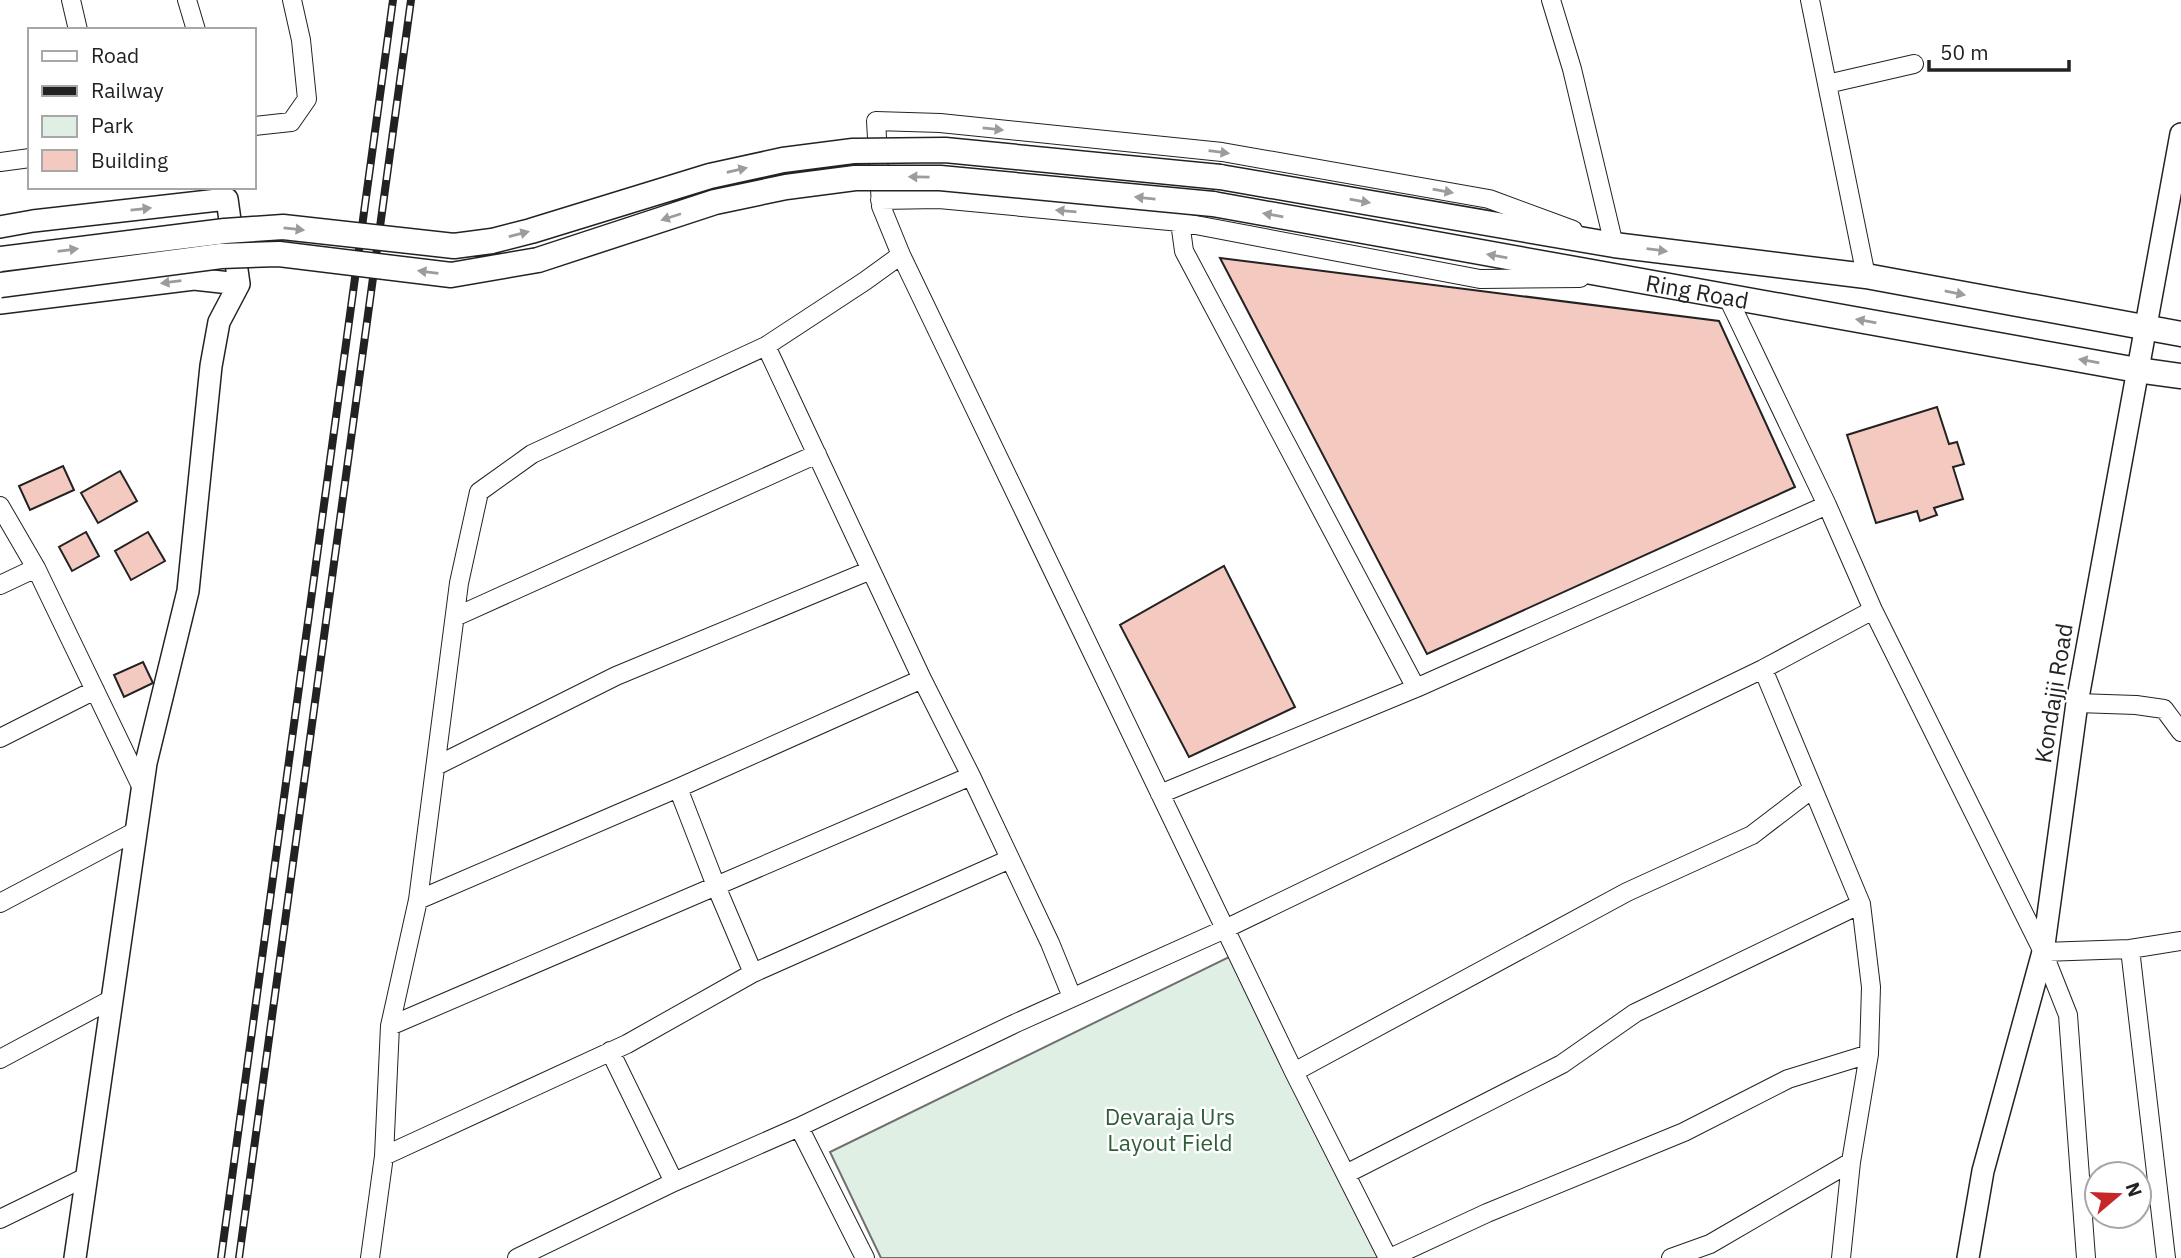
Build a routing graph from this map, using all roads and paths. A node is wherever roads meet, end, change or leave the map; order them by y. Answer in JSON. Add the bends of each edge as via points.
{"nodes":[{"id":1,"x":71,"y":0,"type":"edge"},
{"id":2,"x":187,"y":0,"type":"edge"},
{"id":3,"x":292,"y":0,"type":"edge"},
{"id":4,"x":1551,"y":0,"type":"edge"},
{"id":5,"x":1810,"y":0,"type":"edge"},
{"id":6,"x":78,"y":28,"type":"edge"},
{"id":7,"x":195,"y":28,"type":"edge"},
{"id":8,"x":1913,"y":64,"type":"dead end"},
{"id":9,"x":1827,"y":84,"type":"junction"},
{"id":10,"x":256,"y":126,"type":"edge"},
{"id":11,"x":2181,"y":134,"type":"edge"},
{"id":12,"x":1,"y":157,"type":"edge"},
{"id":13,"x":28,"y":158,"type":"edge"},
{"id":14,"x":227,"y":193,"type":"edge"},
{"id":15,"x":880,"y":200,"type":"junction"},
{"id":16,"x":1180,"y":222,"type":"junction"},
{"id":17,"x":0,"y":226,"type":"edge"},
{"id":18,"x":1614,"y":245,"type":"junction"},
{"id":19,"x":901,"y":255,"type":"junction"},
{"id":20,"x":0,"y":259,"type":"edge"},
{"id":21,"x":1866,"y":276,"type":"junction"},
{"id":22,"x":1619,"y":277,"type":"junction"},
{"id":23,"x":239,"y":284,"type":"junction"},
{"id":24,"x":0,"y":285,"type":"edge"},
{"id":25,"x":1727,"y":296,"type":"junction"},
{"id":26,"x":0,"y":303,"type":"edge"},
{"id":27,"x":2145,"y":329,"type":"junction"},
{"id":28,"x":2181,"y":334,"type":"edge"},
{"id":29,"x":766,"y":346,"type":"junction"},
{"id":30,"x":2137,"y":370,"type":"junction"},
{"id":31,"x":2181,"y":376,"type":"edge"},
{"id":32,"x":817,"y":454,"type":"junction"},
{"id":33,"x":1827,"y":505,"type":"junction"},
{"id":34,"x":0,"y":506,"type":"edge"},
{"id":35,"x":36,"y":568,"type":"junction"},
{"id":36,"x":870,"y":570,"type":"junction"},
{"id":37,"x":0,"y":585,"type":"edge"},
{"id":38,"x":1873,"y":610,"type":"junction"},
{"id":39,"x":455,"y":617,"type":"junction"},
{"id":40,"x":1763,"y":669,"type":"junction"},
{"id":41,"x":922,"y":679,"type":"junction"},
{"id":42,"x":1416,"y":688,"type":"junction"},
{"id":43,"x":94,"y":690,"type":"junction"},
{"id":44,"x":2077,"y":703,"type":"junction"},
{"id":45,"x":2181,"y":732,"type":"edge"},
{"id":46,"x":0,"y":738,"type":"edge"},
{"id":47,"x":436,"y":766,"type":"junction"},
{"id":48,"x":971,"y":776,"type":"junction"},
{"id":49,"x":142,"y":788,"type":"junction"},
{"id":50,"x":678,"y":788,"type":"junction"},
{"id":51,"x":1812,"y":789,"type":"junction"},
{"id":52,"x":1160,"y":794,"type":"junction"},
{"id":53,"x":136,"y":831,"type":"junction"},
{"id":54,"x":1010,"y":859,"type":"junction"},
{"id":55,"x":716,"y":886,"type":"junction"},
{"id":56,"x":418,"y":900,"type":"junction"},
{"id":57,"x":0,"y":903,"type":"edge"},
{"id":58,"x":1861,"y":904,"type":"junction"},
{"id":59,"x":1225,"y":929,"type":"junction"},
{"id":60,"x":2181,"y":941,"type":"edge"},
{"id":61,"x":2130,"y":949,"type":"junction"},
{"id":62,"x":2043,"y":952,"type":"junction"},
{"id":63,"x":753,"y":973,"type":"junction"},
{"id":64,"x":1072,"y":997,"type":"junction"},
{"id":65,"x":112,"y":999,"type":"junction"},
{"id":66,"x":390,"y":1026,"type":"junction"},
{"id":67,"x":610,"y":1051,"type":"junction"},
{"id":68,"x":1869,"y":1054,"type":"junction"},
{"id":69,"x":0,"y":1059,"type":"edge"},
{"id":70,"x":1294,"y":1072,"type":"junction"},
{"id":71,"x":799,"y":1126,"type":"junction"},
{"id":72,"x":384,"y":1156,"type":"junction"},
{"id":73,"x":1851,"y":1161,"type":"junction"},
{"id":74,"x":1346,"y":1174,"type":"junction"},
{"id":75,"x":86,"y":1177,"type":"junction"},
{"id":76,"x":674,"y":1182,"type":"junction"},
{"id":77,"x":0,"y":1219,"type":"edge"},
{"id":78,"x":75,"y":1258,"type":"edge"},
{"id":79,"x":370,"y":1258,"type":"edge"},
{"id":80,"x":517,"y":1258,"type":"edge"},
{"id":81,"x":865,"y":1258,"type":"edge"},
{"id":82,"x":1390,"y":1258,"type":"edge"},
{"id":83,"x":1671,"y":1258,"type":"edge"},
{"id":84,"x":1841,"y":1258,"type":"edge"},
{"id":85,"x":1968,"y":1258,"type":"edge"},
{"id":86,"x":2086,"y":1258,"type":"edge"},
{"id":87,"x":2166,"y":1258,"type":"edge"}],
"edges":[{"from":1,"to":6,"type":"street"},
{"from":2,"to":7,"type":"street"},
{"from":3,"to":10,"type":"street","via":[[307,99],[291,122]]},
{"from":4,"to":18,"type":"street"},
{"from":5,"to":9,"type":"street"},
{"from":8,"to":9,"type":"street"},
{"from":9,"to":21,"type":"street"},
{"from":11,"to":27,"type":"street","name":"Kondajji Road"},
{"from":12,"to":13,"type":"street"},
{"from":17,"to":14,"type":"street","one_way":true},
{"from":14,"to":23,"type":"street"},
{"from":16,"to":15,"type":"street","one_way":true,"via":[[939,199]]},
{"from":15,"to":18,"type":"street","one_way":true,"via":[[876,121],[940,124],[1222,152],[1489,199]]},
{"from":15,"to":19,"type":"street"},
{"from":16,"to":22,"type":"street","via":[[1480,279]]},
{"from":16,"to":42,"type":"street","via":[[1184,251]]},
{"from":20,"to":18,"type":"main road","one_way":true,"bridge":true,"via":[[283,227],[454,246],[531,231],[710,176],[783,160],[853,151],[945,150],[1220,177]]},
{"from":18,"to":21,"type":"main road","one_way":true},
{"from":19,"to":29,"type":"street"},
{"from":19,"to":52,"type":"street"},
{"from":21,"to":27,"type":"main road","one_way":true},
{"from":22,"to":24,"type":"main road","name":"Ring Road","one_way":true,"bridge":true,"via":[[1213,204],[940,178],[855,178],[715,202],[538,260],[451,275],[279,254],[221,256]]},
{"from":22,"to":25,"type":"main road","name":"Ring Road"},
{"from":23,"to":26,"type":"street","one_way":true,"via":[[194,279]]},
{"from":23,"to":49,"type":"street","via":[[219,322],[188,591]]},
{"from":30,"to":25,"type":"main road","name":"Ring Road","one_way":true},
{"from":25,"to":33,"type":"street"},
{"from":27,"to":28,"type":"main road"},
{"from":27,"to":30,"type":"street","name":"Kondajji Road"},
{"from":29,"to":32,"type":"street"},
{"from":29,"to":39,"type":"street","via":[[532,453],[479,492]]},
{"from":30,"to":31,"type":"main road","name":"Ring Road"},
{"from":30,"to":44,"type":"street","name":"Kondajji Road"},
{"from":32,"to":36,"type":"street"},
{"from":32,"to":39,"type":"street"},
{"from":33,"to":38,"type":"street"},
{"from":33,"to":42,"type":"street"},
{"from":34,"to":35,"type":"street"},
{"from":35,"to":37,"type":"street"},
{"from":35,"to":43,"type":"street"},
{"from":36,"to":41,"type":"street"},
{"from":36,"to":47,"type":"street","via":[[616,676]]},
{"from":38,"to":40,"type":"street"},
{"from":38,"to":62,"type":"street"},
{"from":39,"to":47,"type":"street"},
{"from":40,"to":51,"type":"street"},
{"from":40,"to":59,"type":"street"},
{"from":41,"to":48,"type":"street"},
{"from":41,"to":50,"type":"street"},
{"from":42,"to":52,"type":"street"},
{"from":43,"to":46,"type":"street"},
{"from":43,"to":49,"type":"street"},
{"from":44,"to":45,"type":"street","via":[[2164,709]]},
{"from":44,"to":62,"type":"street","name":"Kondajji Road"},
{"from":47,"to":56,"type":"street"},
{"from":48,"to":54,"type":"street"},
{"from":48,"to":55,"type":"street"},
{"from":49,"to":53,"type":"street"},
{"from":50,"to":55,"type":"street"},
{"from":50,"to":56,"type":"street"},
{"from":51,"to":58,"type":"street"},
{"from":51,"to":70,"type":"street","via":[[1752,835],[1627,892]]},
{"from":52,"to":59,"type":"street"},
{"from":53,"to":57,"type":"street"},
{"from":53,"to":65,"type":"street"},
{"from":54,"to":63,"type":"street"},
{"from":54,"to":64,"type":"street"},
{"from":55,"to":63,"type":"street"},
{"from":55,"to":66,"type":"street"},
{"from":56,"to":66,"type":"street"},
{"from":58,"to":68,"type":"street","via":[[1871,987]]},
{"from":58,"to":74,"type":"street","via":[[1634,1013],[1562,1064]]},
{"from":59,"to":64,"type":"street"},
{"from":59,"to":70,"type":"street"},
{"from":60,"to":61,"type":"street"},
{"from":61,"to":62,"type":"street"},
{"from":61,"to":87,"type":"street"},
{"from":62,"to":85,"type":"street","name":"Kondajji Road","via":[[1983,1171]]},
{"from":62,"to":86,"type":"street","via":[[2068,1014]]},
{"from":63,"to":67,"type":"street"},
{"from":64,"to":71,"type":"street"},
{"from":65,"to":69,"type":"street"},
{"from":65,"to":75,"type":"street"},
{"from":66,"to":72,"type":"street"},
{"from":67,"to":72,"type":"street"},
{"from":67,"to":76,"type":"street"},
{"from":68,"to":73,"type":"street"},
{"from":68,"to":82,"type":"street","via":[[1788,1079],[1684,1132]]},
{"from":70,"to":74,"type":"street"},
{"from":71,"to":76,"type":"street"},
{"from":71,"to":81,"type":"street"},
{"from":72,"to":79,"type":"street"},
{"from":73,"to":83,"type":"street","via":[[1710,1244]]},
{"from":73,"to":84,"type":"street"},
{"from":74,"to":82,"type":"street"},
{"from":75,"to":77,"type":"street"},
{"from":75,"to":78,"type":"street"},
{"from":76,"to":80,"type":"street"}]}
